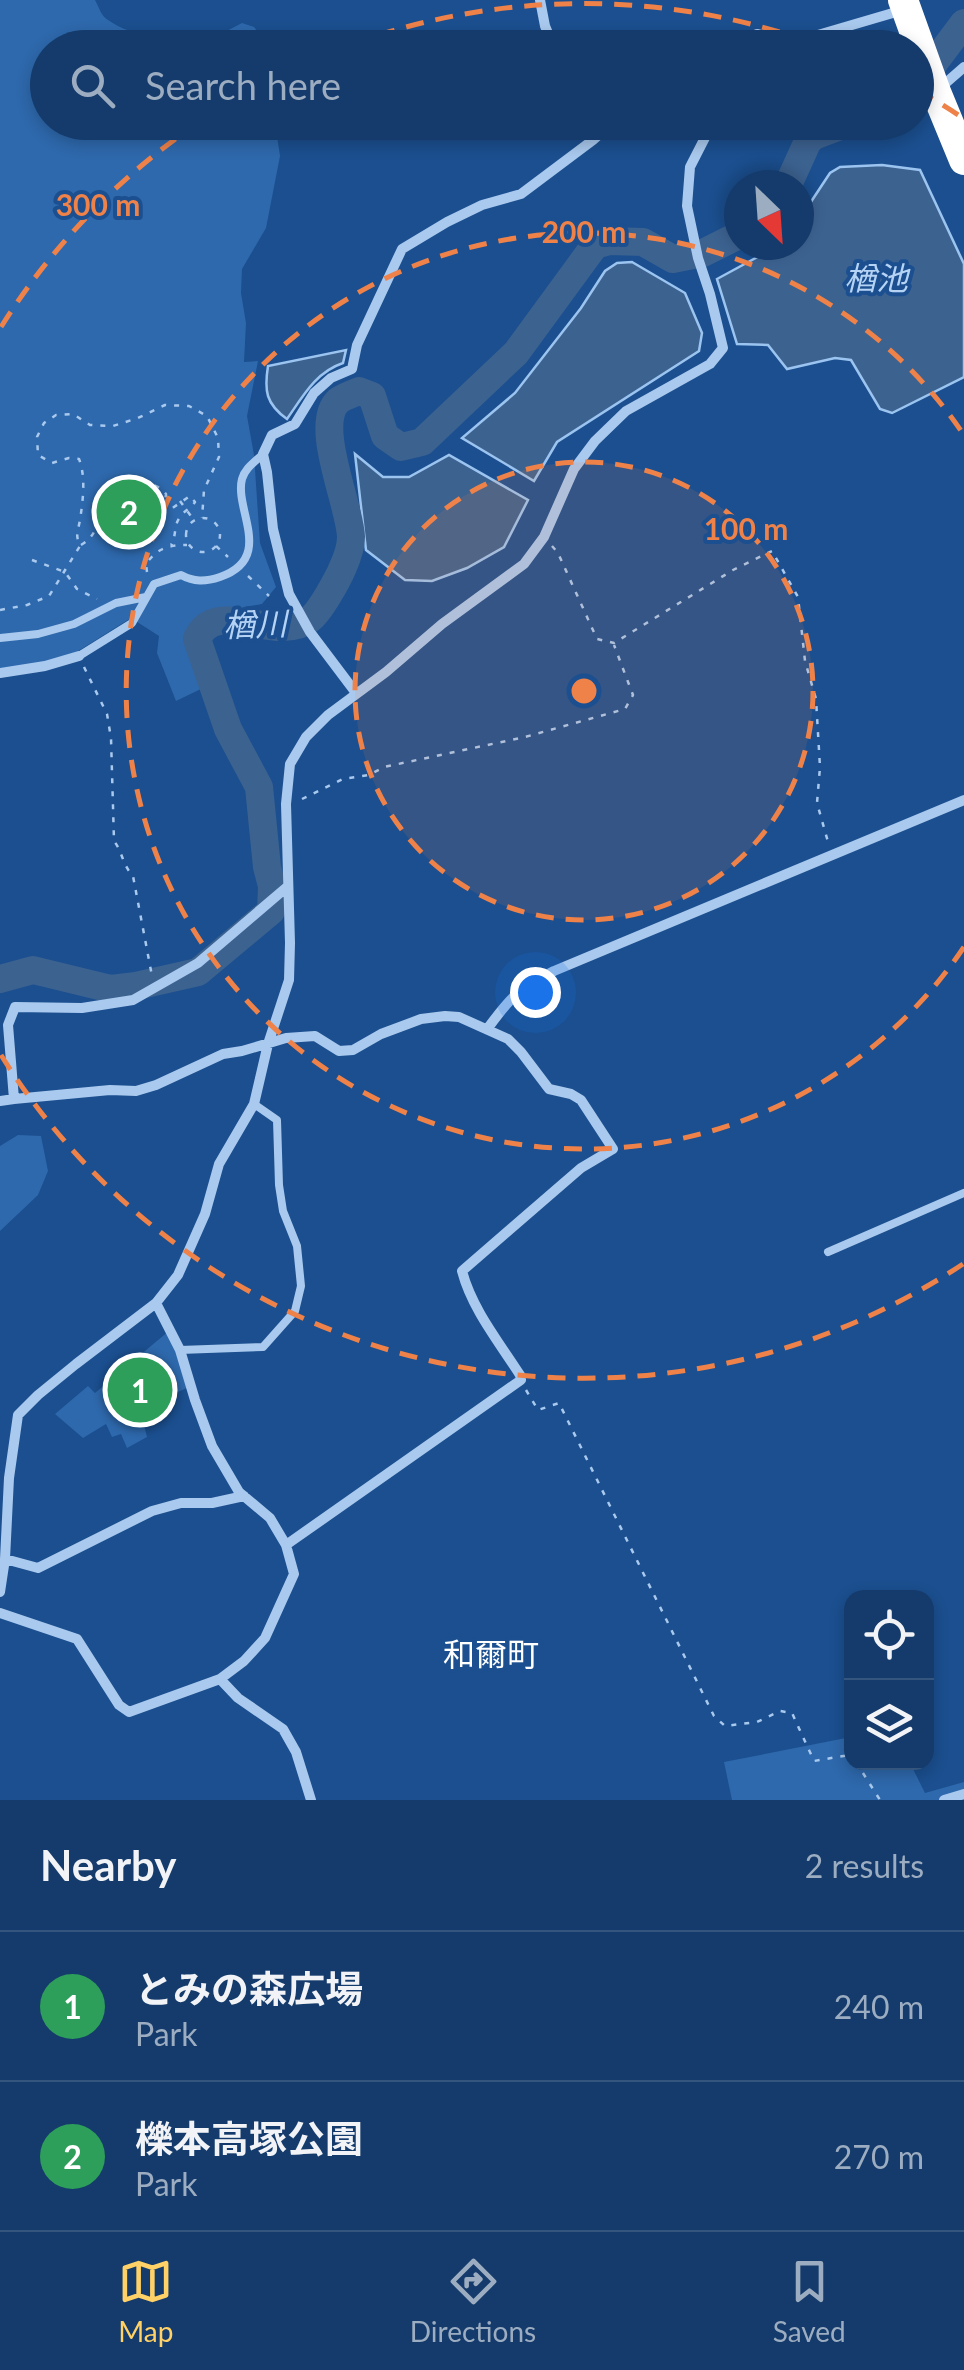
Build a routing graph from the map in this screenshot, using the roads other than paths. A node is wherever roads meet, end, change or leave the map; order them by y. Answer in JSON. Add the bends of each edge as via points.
{"nodes":[{"id":1,"x":540,"y":0,"type":"edge"},
{"id":2,"x":909,"y":3,"type":"edge"},
{"id":3,"x":547,"y":30,"type":"edge"},
{"id":4,"x":832,"y":30,"type":"edge"},
{"id":5,"x":917,"y":30,"type":"edge"},
{"id":6,"x":964,"y":68,"type":"edge"},
{"id":7,"x":934,"y":85,"type":"edge"},
{"id":8,"x":936,"y":92,"type":"junction"},
{"id":9,"x":593,"y":140,"type":"edge"},
{"id":10,"x":704,"y":140,"type":"edge"},
{"id":11,"x":964,"y":160,"type":"edge"},
{"id":12,"x":262,"y":454,"type":"junction"},
{"id":13,"x":146,"y":596,"type":"junction"},
{"id":14,"x":0,"y":638,"type":"edge"},
{"id":15,"x":79,"y":656,"type":"joint"},
{"id":16,"x":0,"y":673,"type":"edge"},
{"id":17,"x":356,"y":693,"type":"junction"},
{"id":18,"x":964,"y":800,"type":"edge"},
{"id":19,"x":287,"y":887,"type":"junction"},
{"id":20,"x":488,"y":1028,"type":"junction"},
{"id":21,"x":268,"y":1044,"type":"junction"},
{"id":22,"x":14,"y":1098,"type":"junction"},
{"id":23,"x":0,"y":1101,"type":"edge"},
{"id":24,"x":254,"y":1104,"type":"junction"},
{"id":25,"x":964,"y":1193,"type":"edge"},
{"id":26,"x":828,"y":1252,"type":"dead end"},
{"id":27,"x":156,"y":1303,"type":"junction"},
{"id":28,"x":180,"y":1350,"type":"junction"},
{"id":29,"x":244,"y":1496,"type":"junction"},
{"id":30,"x":286,"y":1544,"type":"junction"},
{"id":31,"x":5,"y":1559,"type":"junction"},
{"id":32,"x":0,"y":1592,"type":"edge"},
{"id":33,"x":0,"y":1614,"type":"edge"},
{"id":34,"x":220,"y":1679,"type":"junction"},
{"id":35,"x":964,"y":1794,"type":"edge"},
{"id":36,"x":311,"y":1800,"type":"edge"},
{"id":37,"x":944,"y":1800,"type":"edge"}],
"edges":[{"from":1,"to":3,"type":"street"},
{"from":2,"to":4,"type":"street"},
{"from":2,"to":5,"type":"highway"},
{"from":6,"to":8,"type":"street"},
{"from":7,"to":8,"type":"highway"},
{"from":8,"to":11,"type":"highway"},
{"from":9,"to":12,"type":"street","via":[[521,194],[482,205],[402,249],[352,370],[330,378],[296,424],[272,435]]},
{"from":10,"to":17,"type":"street","via":[[690,167],[687,206],[723,348],[710,364],[626,410],[574,469],[544,537],[524,564]]},
{"from":12,"to":13,"type":"lane","via":[[241,482],[250,536],[245,559],[222,577],[194,582],[181,575],[154,584]]},
{"from":12,"to":17,"type":"street","via":[[289,594]]},
{"from":13,"to":14,"type":"lane","via":[[74,624]]},
{"from":13,"to":15,"type":"lane","via":[[132,623]]},
{"from":15,"to":16,"type":"street"},
{"from":17,"to":19,"type":"street","via":[[306,737],[290,764]]},
{"from":18,"to":20,"type":"street","via":[[554,971],[520,990]]},
{"from":19,"to":21,"type":"street","via":[[288,980]]},
{"from":19,"to":22,"type":"street","via":[[198,963],[133,1000],[15,1008],[8,1025]]},
{"from":20,"to":21,"type":"street","via":[[445,1016],[381,1034],[353,1050],[339,1052],[315,1036]]},
{"from":20,"to":30,"type":"street","via":[[508,1039],[549,1089],[581,1100],[613,1149],[581,1168],[462,1271],[521,1380]]},
{"from":21,"to":22,"type":"street","via":[[223,1054],[136,1091]]},
{"from":21,"to":24,"type":"street"},
{"from":22,"to":23,"type":"street"},
{"from":24,"to":27,"type":"street","via":[[219,1164],[178,1275]]},
{"from":24,"to":28,"type":"lane","via":[[277,1120],[279,1185],[301,1286],[296,1311],[263,1346]]},
{"from":25,"to":26,"type":"lane"},
{"from":27,"to":28,"type":"street"},
{"from":27,"to":31,"type":"street","via":[[18,1415]]},
{"from":28,"to":29,"type":"street","via":[[212,1446]]},
{"from":29,"to":30,"type":"street","via":[[270,1518]]},
{"from":29,"to":31,"type":"street","via":[[152,1511],[38,1568]]},
{"from":30,"to":34,"type":"street","via":[[294,1574],[265,1638]]},
{"from":31,"to":32,"type":"street"},
{"from":33,"to":34,"type":"street","via":[[76,1638],[129,1712]]},
{"from":34,"to":36,"type":"street","via":[[284,1728]]},
{"from":35,"to":37,"type":"street"}]}
